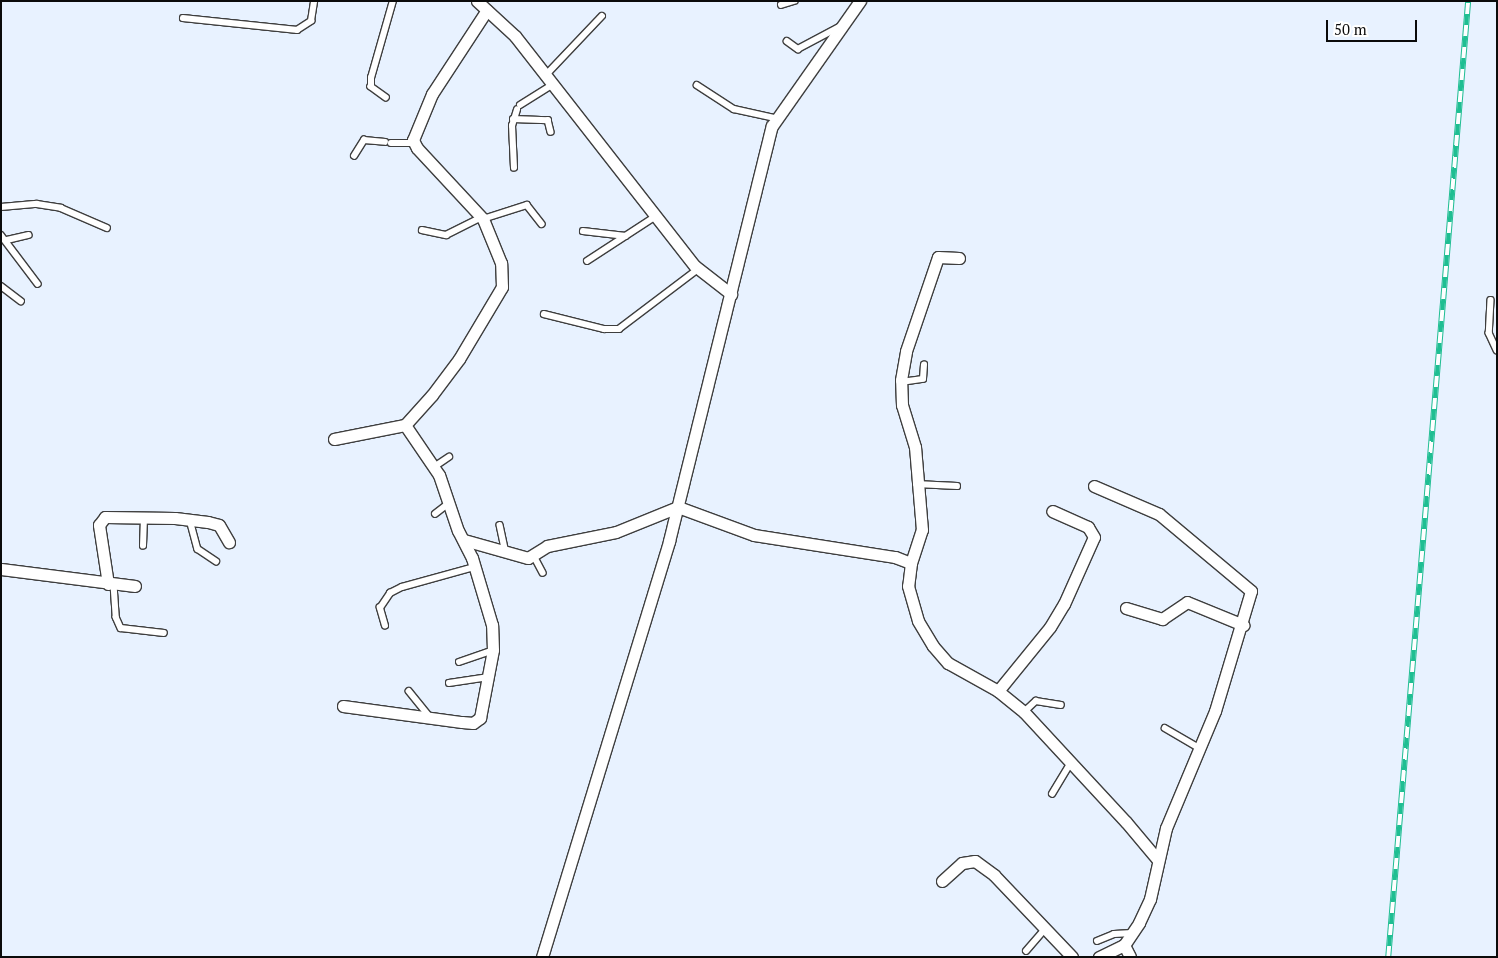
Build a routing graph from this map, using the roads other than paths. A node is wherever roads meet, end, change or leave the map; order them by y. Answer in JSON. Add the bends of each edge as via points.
{"nodes":[{"id":1,"x":314,"y":1,"type":"edge"},
{"id":2,"x":393,"y":1,"type":"edge"},
{"id":3,"x":477,"y":1,"type":"edge"},
{"id":4,"x":794,"y":1,"type":"edge"},
{"id":5,"x":860,"y":1,"type":"edge"},
{"id":6,"x":781,"y":5,"type":"dead end"},
{"id":7,"x":487,"y":10,"type":"junction"},
{"id":8,"x":602,"y":16,"type":"dead end"},
{"id":9,"x":183,"y":18,"type":"dead end"},
{"id":10,"x":845,"y":23,"type":"junction"},
{"id":11,"x":787,"y":41,"type":"dead end"},
{"id":12,"x":550,"y":80,"type":"junction"},
{"id":13,"x":697,"y":85,"type":"dead end"},
{"id":14,"x":386,"y":98,"type":"dead end"},
{"id":15,"x":775,"y":118,"type":"junction"},
{"id":16,"x":513,"y":119,"type":"junction"},
{"id":17,"x":551,"y":132,"type":"dead end"},
{"id":18,"x":384,"y":142,"type":"dead end"},
{"id":19,"x":391,"y":143,"type":"dead end"},
{"id":20,"x":415,"y":143,"type":"junction"},
{"id":21,"x":354,"y":156,"type":"dead end"},
{"id":22,"x":514,"y":168,"type":"dead end"},
{"id":23,"x":1,"y":207,"type":"edge"},
{"id":24,"x":656,"y":216,"type":"junction"},
{"id":25,"x":483,"y":218,"type":"junction"},
{"id":26,"x":542,"y":224,"type":"dead end"},
{"id":27,"x":107,"y":228,"type":"dead end"},
{"id":28,"x":422,"y":230,"type":"dead end"},
{"id":29,"x":583,"y":231,"type":"dead end"},
{"id":30,"x":1,"y":235,"type":"edge"},
{"id":31,"x":28,"y":235,"type":"dead end"},
{"id":32,"x":626,"y":236,"type":"junction"},
{"id":33,"x":7,"y":240,"type":"junction"},
{"id":34,"x":959,"y":258,"type":"dead end"},
{"id":35,"x":587,"y":262,"type":"dead end"},
{"id":36,"x":698,"y":269,"type":"junction"},
{"id":37,"x":38,"y":284,"type":"dead end"},
{"id":38,"x":1,"y":286,"type":"edge"},
{"id":39,"x":731,"y":294,"type":"junction"},
{"id":40,"x":1490,"y":300,"type":"dead end"},
{"id":41,"x":21,"y":301,"type":"dead end"},
{"id":42,"x":544,"y":314,"type":"dead end"},
{"id":43,"x":1497,"y":350,"type":"edge"},
{"id":44,"x":924,"y":365,"type":"dead end"},
{"id":45,"x":901,"y":382,"type":"junction"},
{"id":46,"x":405,"y":425,"type":"junction"},
{"id":47,"x":334,"y":439,"type":"dead end"},
{"id":48,"x":449,"y":457,"type":"dead end"},
{"id":49,"x":434,"y":467,"type":"junction"},
{"id":50,"x":916,"y":484,"type":"junction"},
{"id":51,"x":957,"y":486,"type":"dead end"},
{"id":52,"x":1094,"y":486,"type":"dead end"},
{"id":53,"x":449,"y":503,"type":"junction"},
{"id":54,"x":678,"y":507,"type":"junction"},
{"id":55,"x":1052,"y":511,"type":"dead end"},
{"id":56,"x":434,"y":514,"type":"dead end"},
{"id":57,"x":144,"y":520,"type":"junction"},
{"id":58,"x":190,"y":520,"type":"junction"},
{"id":59,"x":500,"y":525,"type":"dead end"},
{"id":60,"x":464,"y":540,"type":"junction"},
{"id":61,"x":229,"y":542,"type":"dead end"},
{"id":62,"x":143,"y":546,"type":"dead end"},
{"id":63,"x":506,"y":553,"type":"junction"},
{"id":64,"x":533,"y":554,"type":"junction"},
{"id":65,"x":216,"y":561,"type":"dead end"},
{"id":66,"x":912,"y":563,"type":"junction"},
{"id":67,"x":474,"y":568,"type":"junction"},
{"id":68,"x":1,"y":569,"type":"edge"},
{"id":69,"x":543,"y":573,"type":"dead end"},
{"id":70,"x":111,"y":585,"type":"junction"},
{"id":71,"x":135,"y":586,"type":"dead end"},
{"id":72,"x":1126,"y":608,"type":"dead end"},
{"id":73,"x":1243,"y":625,"type":"junction"},
{"id":74,"x":385,"y":626,"type":"dead end"},
{"id":75,"x":164,"y":633,"type":"dead end"},
{"id":76,"x":493,"y":650,"type":"junction"},
{"id":77,"x":458,"y":662,"type":"dead end"},
{"id":78,"x":489,"y":677,"type":"junction"},
{"id":79,"x":449,"y":684,"type":"dead end"},
{"id":80,"x":409,"y":691,"type":"dead end"},
{"id":81,"x":998,"y":691,"type":"junction"},
{"id":82,"x":1061,"y":705,"type":"dead end"},
{"id":83,"x":343,"y":706,"type":"dead end"},
{"id":84,"x":1024,"y":712,"type":"junction"},
{"id":85,"x":429,"y":716,"type":"junction"},
{"id":86,"x":1165,"y":728,"type":"dead end"},
{"id":87,"x":1201,"y":749,"type":"junction"},
{"id":88,"x":1070,"y":764,"type":"junction"},
{"id":89,"x":1052,"y":794,"type":"dead end"},
{"id":90,"x":1157,"y":859,"type":"junction"},
{"id":91,"x":942,"y":881,"type":"dead end"},
{"id":92,"x":1045,"y":929,"type":"junction"},
{"id":93,"x":1132,"y":933,"type":"junction"},
{"id":94,"x":1097,"y":941,"type":"dead end"},
{"id":95,"x":1124,"y":945,"type":"junction"},
{"id":96,"x":1026,"y":951,"type":"dead end"},
{"id":97,"x":542,"y":957,"type":"edge"},
{"id":98,"x":1072,"y":957,"type":"edge"},
{"id":99,"x":1099,"y":957,"type":"edge"},
{"id":100,"x":1130,"y":957,"type":"edge"}],
"edges":[{"from":1,"to":9,"type":"lane","via":[[311,21],[297,30]]},
{"from":2,"to":14,"type":"lane","via":[[371,78],[371,87]]},
{"from":3,"to":7,"type":"street"},
{"from":4,"to":6,"type":"lane"},
{"from":5,"to":10,"type":"street"},
{"from":7,"to":12,"type":"street","via":[[515,36]]},
{"from":7,"to":20,"type":"street","via":[[432,94],[414,131]]},
{"from":8,"to":12,"type":"lane"},
{"from":10,"to":11,"type":"lane","via":[[798,49]]},
{"from":10,"to":15,"type":"street"},
{"from":12,"to":16,"type":"lane","via":[[518,108]]},
{"from":12,"to":24,"type":"street"},
{"from":13,"to":15,"type":"lane","via":[[734,110]]},
{"from":15,"to":39,"type":"street"},
{"from":16,"to":17,"type":"lane","via":[[548,120]]},
{"from":16,"to":22,"type":"lane"},
{"from":18,"to":21,"type":"lane","via":[[364,140]]},
{"from":19,"to":20,"type":"lane"},
{"from":20,"to":25,"type":"street"},
{"from":23,"to":27,"type":"lane","via":[[37,204],[60,208]]},
{"from":24,"to":32,"type":"lane"},
{"from":24,"to":36,"type":"street"},
{"from":25,"to":26,"type":"lane","via":[[527,205]]},
{"from":25,"to":28,"type":"lane","via":[[446,236]]},
{"from":25,"to":46,"type":"street","via":[[501,263],[502,288],[459,359]]},
{"from":29,"to":32,"type":"lane"},
{"from":30,"to":33,"type":"lane"},
{"from":31,"to":33,"type":"lane"},
{"from":32,"to":35,"type":"lane"},
{"from":33,"to":37,"type":"lane"},
{"from":34,"to":45,"type":"street","via":[[938,257],[906,351]]},
{"from":36,"to":39,"type":"street"},
{"from":36,"to":42,"type":"lane","via":[[619,329],[604,329]]},
{"from":38,"to":41,"type":"lane"},
{"from":39,"to":54,"type":"street"},
{"from":40,"to":43,"type":"lane","via":[[1489,333]]},
{"from":44,"to":45,"type":"lane","via":[[923,379]]},
{"from":45,"to":50,"type":"street","via":[[902,405],[915,448]]},
{"from":46,"to":47,"type":"street"},
{"from":46,"to":49,"type":"street"},
{"from":48,"to":49,"type":"lane"},
{"from":49,"to":53,"type":"street"},
{"from":50,"to":51,"type":"lane"},
{"from":50,"to":66,"type":"street","via":[[922,530]]},
{"from":52,"to":73,"type":"street","via":[[1159,514],[1249,587],[1251,599]]},
{"from":53,"to":56,"type":"lane"},
{"from":53,"to":60,"type":"street"},
{"from":54,"to":64,"type":"street","via":[[616,532],[547,546]]},
{"from":54,"to":66,"type":"street","via":[[754,535],[895,557]]},
{"from":54,"to":97,"type":"street"},
{"from":55,"to":81,"type":"street","via":[[1088,528],[1094,536],[1064,604],[1050,627]]},
{"from":57,"to":58,"type":"street"},
{"from":57,"to":62,"type":"lane"},
{"from":57,"to":70,"type":"street","via":[[100,519]]},
{"from":58,"to":61,"type":"street","via":[[219,525]]},
{"from":58,"to":65,"type":"lane","via":[[198,549]]},
{"from":59,"to":63,"type":"lane"},
{"from":60,"to":63,"type":"street"},
{"from":60,"to":67,"type":"street"},
{"from":63,"to":64,"type":"street","via":[[519,557]]},
{"from":64,"to":69,"type":"lane"},
{"from":66,"to":81,"type":"street","via":[[908,586],[918,621],[933,646],[948,663]]},
{"from":67,"to":74,"type":"lane","via":[[390,593],[380,608]]},
{"from":67,"to":76,"type":"street","via":[[492,625]]},
{"from":68,"to":70,"type":"street"},
{"from":70,"to":71,"type":"street"},
{"from":70,"to":75,"type":"lane","via":[[121,628]]},
{"from":72,"to":73,"type":"street","via":[[1162,619],[1187,602]]},
{"from":73,"to":87,"type":"street"},
{"from":76,"to":77,"type":"lane"},
{"from":76,"to":78,"type":"street"},
{"from":78,"to":79,"type":"lane"},
{"from":78,"to":85,"type":"street","via":[[477,721],[462,722]]},
{"from":80,"to":85,"type":"lane"},
{"from":81,"to":84,"type":"street"},
{"from":82,"to":84,"type":"lane","via":[[1036,701]]},
{"from":83,"to":85,"type":"street"},
{"from":84,"to":88,"type":"street"},
{"from":86,"to":87,"type":"lane"},
{"from":87,"to":90,"type":"street","via":[[1166,828]]},
{"from":88,"to":89,"type":"lane"},
{"from":88,"to":90,"type":"street"},
{"from":90,"to":93,"type":"street","via":[[1150,899]]},
{"from":91,"to":92,"type":"street","via":[[962,863],[975,861],[994,875]]},
{"from":92,"to":96,"type":"lane"},
{"from":92,"to":98,"type":"street"},
{"from":93,"to":94,"type":"lane","via":[[1114,934]]},
{"from":93,"to":95,"type":"street"},
{"from":95,"to":99,"type":"street"},
{"from":95,"to":100,"type":"street"}]}
